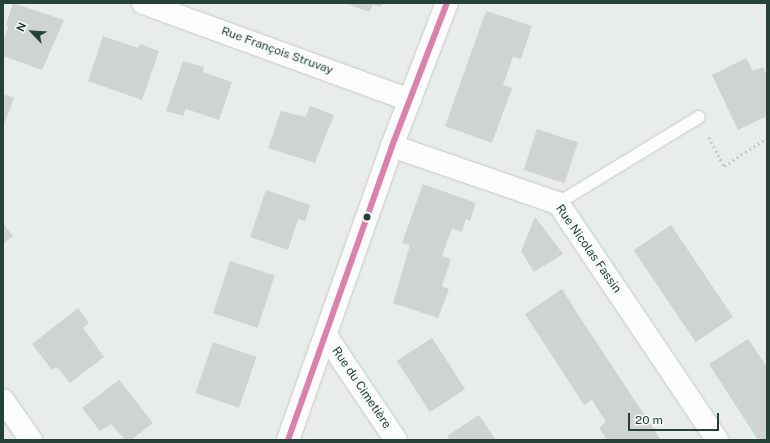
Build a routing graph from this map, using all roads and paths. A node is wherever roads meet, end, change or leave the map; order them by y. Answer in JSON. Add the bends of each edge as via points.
{"nodes":[{"id":1,"x":143,"y":3,"type":"edge"},
{"id":2,"x":447,"y":3,"type":"edge"},
{"id":3,"x":410,"y":100,"type":"junction"},
{"id":4,"x":699,"y":117,"type":"joint"},
{"id":5,"x":767,"y":138,"type":"edge"},
{"id":6,"x":392,"y":146,"type":"junction"},
{"id":7,"x":558,"y":202,"type":"junction"},
{"id":8,"x":326,"y":336,"type":"junction"},
{"id":9,"x":3,"y":401,"type":"edge"},
{"id":10,"x":31,"y":440,"type":"edge"},
{"id":11,"x":288,"y":440,"type":"edge"},
{"id":12,"x":396,"y":440,"type":"edge"},
{"id":13,"x":717,"y":440,"type":"edge"}],
"edges":[{"from":1,"to":3,"type":"street","name":"Rue François Struvay"},
{"from":2,"to":3,"type":"street"},
{"from":3,"to":6,"type":"street"},
{"from":4,"to":5,"type":"path","via":[[724,166]]},
{"from":4,"to":7,"type":"lane"},
{"from":6,"to":7,"type":"street","name":"Rue Nicolas Fassin"},
{"from":6,"to":8,"type":"street"},
{"from":7,"to":13,"type":"street","name":"Rue Nicolas Fassin"},
{"from":8,"to":11,"type":"street"},
{"from":8,"to":12,"type":"street","name":"Rue du Cimetière"},
{"from":9,"to":10,"type":"street"}]}
